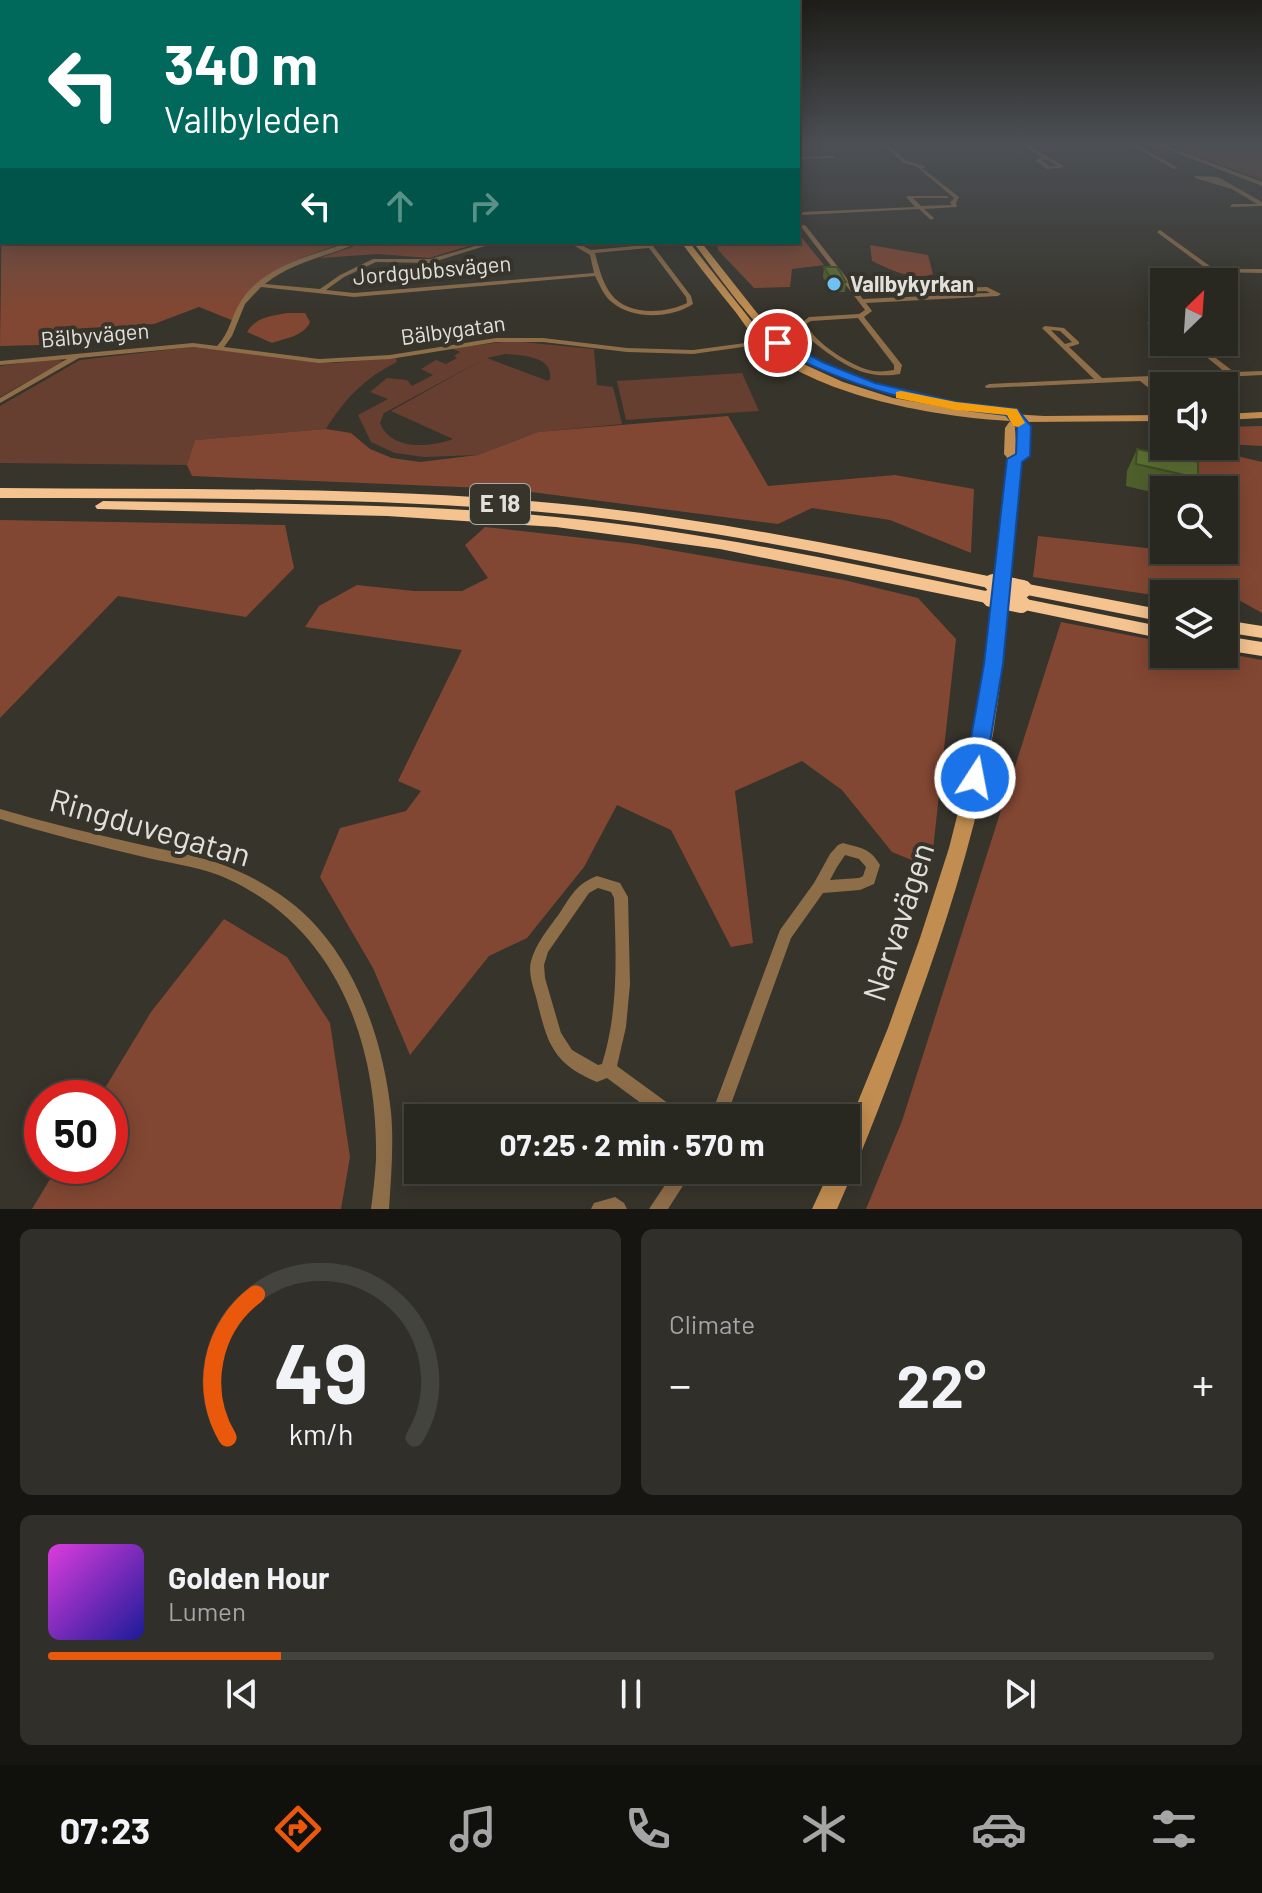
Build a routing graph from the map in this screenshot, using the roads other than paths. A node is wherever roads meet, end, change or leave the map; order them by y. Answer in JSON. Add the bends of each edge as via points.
{"nodes":[{"id":1,"x":912,"y":200,"type":"edge"},
{"id":2,"x":950,"y":200,"type":"edge"},
{"id":3,"x":955,"y":200,"type":"edge"},
{"id":4,"x":953,"y":203,"type":"junction"},
{"id":5,"x":1262,"y":204,"type":"edge"},
{"id":6,"x":1232,"y":206,"type":"dead end"},
{"id":7,"x":921,"y":209,"type":"junction"},
{"id":8,"x":800,"y":213,"type":"edge"},
{"id":9,"x":826,"y":213,"type":"junction"},
{"id":10,"x":931,"y":218,"type":"dead end"},
{"id":11,"x":804,"y":223,"type":"edge"},
{"id":12,"x":1160,"y":232,"type":"dead end"},
{"id":13,"x":351,"y":244,"type":"edge"},
{"id":14,"x":488,"y":244,"type":"edge"},
{"id":15,"x":575,"y":244,"type":"edge"},
{"id":16,"x":649,"y":244,"type":"edge"},
{"id":17,"x":687,"y":244,"type":"edge"},
{"id":18,"x":699,"y":244,"type":"edge"},
{"id":19,"x":591,"y":252,"type":"junction"},
{"id":20,"x":1262,"y":271,"type":"edge"},
{"id":21,"x":597,"y":274,"type":"junction"},
{"id":22,"x":261,"y":285,"type":"junction"},
{"id":23,"x":320,"y":292,"type":"junction"},
{"id":24,"x":952,"y":296,"type":"junction"},
{"id":25,"x":861,"y":301,"type":"junction"},
{"id":26,"x":860,"y":316,"type":"junction"},
{"id":27,"x":808,"y":335,"type":"junction"},
{"id":28,"x":778,"y":343,"type":"junction"},
{"id":29,"x":765,"y":344,"type":"junction"},
{"id":30,"x":193,"y":345,"type":"joint"},
{"id":31,"x":1064,"y":346,"type":"dead end"},
{"id":32,"x":220,"y":347,"type":"junction"},
{"id":33,"x":81,"y":354,"type":"junction"},
{"id":34,"x":1209,"y":356,"type":"edge"},
{"id":35,"x":0,"y":363,"type":"edge"},
{"id":36,"x":1229,"y":372,"type":"edge"},
{"id":37,"x":1262,"y":373,"type":"edge"},
{"id":38,"x":1238,"y":374,"type":"edge"},
{"id":39,"x":1142,"y":379,"type":"junction"},
{"id":40,"x":1150,"y":379,"type":"edge"},
{"id":41,"x":1099,"y":380,"type":"junction"},
{"id":42,"x":989,"y":386,"type":"dead end"},
{"id":43,"x":1150,"y":386,"type":"edge"},
{"id":44,"x":0,"y":401,"type":"edge"},
{"id":45,"x":1262,"y":406,"type":"edge"},
{"id":46,"x":1238,"y":407,"type":"edge"},
{"id":47,"x":1150,"y":410,"type":"edge"},
{"id":48,"x":1262,"y":415,"type":"edge"},
{"id":49,"x":1014,"y":416,"type":"junction"},
{"id":50,"x":1238,"y":416,"type":"edge"},
{"id":51,"x":1150,"y":418,"type":"edge"},
{"id":52,"x":987,"y":419,"type":"junction"},
{"id":53,"x":1010,"y":433,"type":"junction"},
{"id":54,"x":1015,"y":459,"type":"junction"},
{"id":55,"x":0,"y":493,"type":"edge"},
{"id":56,"x":0,"y":505,"type":"edge"},
{"id":57,"x":992,"y":590,"type":"junction"},
{"id":58,"x":1022,"y":596,"type":"junction"},
{"id":59,"x":1150,"y":614,"type":"edge"},
{"id":60,"x":1238,"y":628,"type":"edge"},
{"id":61,"x":1150,"y":629,"type":"edge"},
{"id":62,"x":1262,"y":632,"type":"edge"},
{"id":63,"x":1238,"y":645,"type":"edge"},
{"id":64,"x":1262,"y":649,"type":"edge"},
{"id":65,"x":0,"y":814,"type":"edge"},
{"id":66,"x":819,"y":887,"type":"dead end"},
{"id":67,"x":608,"y":1069,"type":"junction"},
{"id":68,"x":655,"y":1104,"type":"edge"},
{"id":69,"x":723,"y":1104,"type":"edge"},
{"id":70,"x":860,"y":1124,"type":"edge"},
{"id":71,"x":675,"y":1184,"type":"edge"},
{"id":72,"x":836,"y":1184,"type":"edge"},
{"id":73,"x":380,"y":1209,"type":"edge"},
{"id":74,"x":600,"y":1209,"type":"edge"},
{"id":75,"x":618,"y":1209,"type":"edge"},
{"id":76,"x":658,"y":1209,"type":"edge"},
{"id":77,"x":824,"y":1209,"type":"edge"}],
"edges":[{"from":1,"to":7,"type":"street"},
{"from":2,"to":4,"type":"street"},
{"from":3,"to":4,"type":"street"},
{"from":4,"to":7,"type":"street","via":[[953,208]]},
{"from":5,"to":6,"type":"street"},
{"from":7,"to":9,"type":"street"},
{"from":7,"to":10,"type":"street"},
{"from":8,"to":9,"type":"street"},
{"from":8,"to":11,"type":"street"},
{"from":9,"to":11,"type":"street"},
{"from":11,"to":25,"type":"street"},
{"from":12,"to":20,"type":"street","via":[[1213,271]]},
{"from":13,"to":22,"type":"street","via":[[307,259]]},
{"from":14,"to":23,"type":"street","name":"Jordgubbsvägen","via":[[430,261],[375,260]]},
{"from":15,"to":19,"type":"street"},
{"from":16,"to":19,"type":"street"},
{"from":16,"to":21,"type":"street","via":[[689,297],[690,304],[682,310],[625,308],[608,294]]},
{"from":17,"to":29,"type":"main road"},
{"from":18,"to":28,"type":"main road"},
{"from":19,"to":21,"type":"street"},
{"from":21,"to":23,"type":"street","name":"Jordgubbsvägen","via":[[354,295]]},
{"from":22,"to":23,"type":"street","name":"Jordgubbsvägen"},
{"from":22,"to":32,"type":"street","via":[[247,298],[229,339]]},
{"from":24,"to":24,"type":"street","via":[[977,295],[998,294],[977,289],[954,290]]},
{"from":24,"to":25,"type":"street"},
{"from":25,"to":26,"type":"street","via":[[869,311]]},
{"from":26,"to":27,"type":"street","via":[[809,319],[803,324]]},
{"from":26,"to":27,"type":"street","via":[[898,365],[897,372],[864,372]]},
{"from":27,"to":28,"type":"street","name":"Bälbygatan"},
{"from":28,"to":29,"type":"street","name":"Bälbygatan"},
{"from":28,"to":49,"type":"main road","via":[[833,372],[892,393]]},
{"from":29,"to":32,"type":"street","name":"Bälbygatan","via":[[658,352],[511,339],[390,357],[319,361]]},
{"from":29,"to":52,"type":"main road","via":[[823,377],[877,398]]},
{"from":30,"to":32,"type":"street","name":"Bälbygatan"},
{"from":30,"to":33,"type":"street","name":"Bälbyvägen"},
{"from":31,"to":41,"type":"street"},
{"from":33,"to":35,"type":"street","name":"Bälbyvägen"},
{"from":33,"to":44,"type":"street"},
{"from":34,"to":36,"type":"street"},
{"from":37,"to":38,"type":"street"},
{"from":39,"to":40,"type":"street"},
{"from":39,"to":41,"type":"street"},
{"from":39,"to":43,"type":"street"},
{"from":41,"to":42,"type":"street"},
{"from":45,"to":46,"type":"main road"},
{"from":47,"to":49,"type":"main road"},
{"from":48,"to":50,"type":"main road"},
{"from":49,"to":51,"type":"main road"},
{"from":49,"to":52,"type":"main road"},
{"from":49,"to":53,"type":"main road"},
{"from":49,"to":54,"type":"main road","name":"Narvavägen","via":[[1024,426],[1023,456]]},
{"from":52,"to":53,"type":"main road"},
{"from":53,"to":54,"type":"main road","name":"Narvavägen"},
{"from":54,"to":70,"type":"main road","name":"Narvavägen","via":[[993,664],[970,802],[897,1030]]},
{"from":55,"to":57,"type":"highway","number":"E 18","via":[[414,498],[566,509],[725,530]]},
{"from":56,"to":57,"type":"highway","number":"E 18","via":[[444,513],[554,521]]},
{"from":57,"to":58,"type":"highway","number":"E 18","bridge":true},
{"from":58,"to":59,"type":"highway","number":"E 18"},
{"from":58,"to":61,"type":"highway","number":"E 18"},
{"from":60,"to":62,"type":"highway"},
{"from":63,"to":64,"type":"highway"},
{"from":65,"to":73,"type":"street","name":"Ringduvegatan","via":[[234,875],[274,897],[317,937],[354,1000],[376,1066],[385,1149]]},
{"from":66,"to":69,"type":"street","via":[[785,935]]},
{"from":67,"to":67,"type":"street","via":[[618,1042],[624,970],[621,897],[615,887],[597,882],[584,889],[542,949],[538,978],[562,1050],[597,1074]]},
{"from":67,"to":68,"type":"street"},
{"from":71,"to":76,"type":"street"},
{"from":72,"to":77,"type":"main road"},
{"from":74,"to":75,"type":"street"}]}
